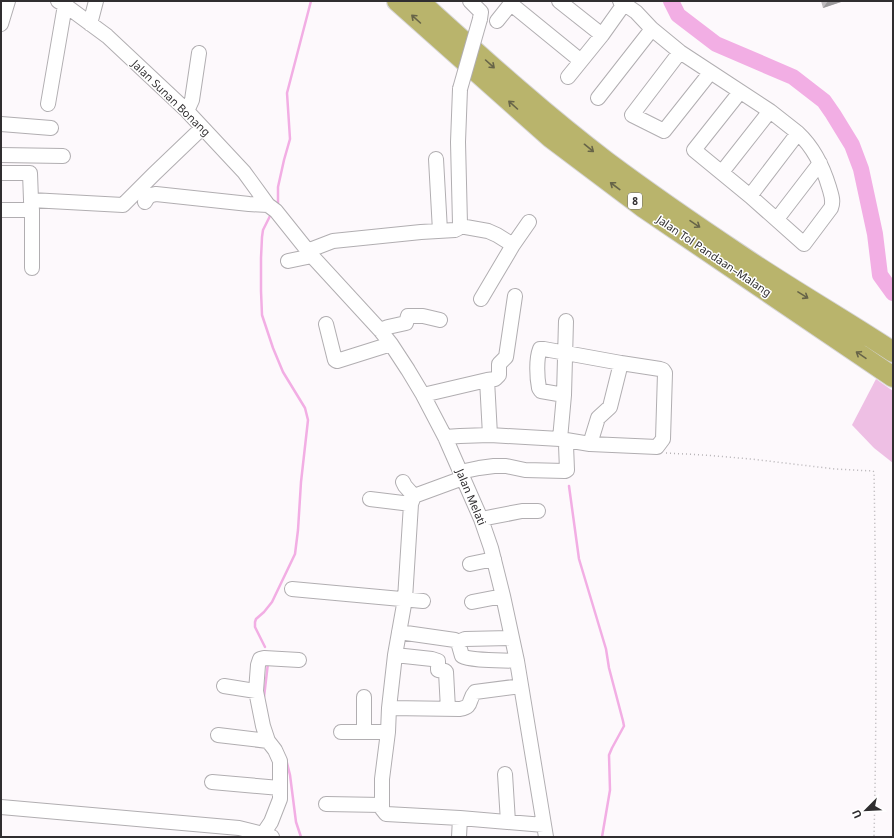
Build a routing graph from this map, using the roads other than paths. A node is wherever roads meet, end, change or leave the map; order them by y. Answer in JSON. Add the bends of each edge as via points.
{"nodes":[{"id":1,"x":8,"y":1,"type":"edge"},
{"id":2,"x":96,"y":1,"type":"edge"},
{"id":3,"x":397,"y":1,"type":"edge"},
{"id":4,"x":419,"y":1,"type":"edge"},
{"id":5,"x":470,"y":1,"type":"edge"},
{"id":6,"x":559,"y":1,"type":"edge"},
{"id":7,"x":61,"y":3,"type":"edge"},
{"id":8,"x":512,"y":3,"type":"edge"},
{"id":9,"x":626,"y":4,"type":"edge"},
{"id":10,"x":497,"y":21,"type":"dead end"},
{"id":11,"x":1,"y":24,"type":"edge"},
{"id":12,"x":90,"y":24,"type":"junction"},
{"id":13,"x":652,"y":29,"type":"junction"},
{"id":14,"x":602,"y":35,"type":"junction"},
{"id":15,"x":680,"y":52,"type":"junction"},
{"id":16,"x":199,"y":53,"type":"dead end"},
{"id":17,"x":581,"y":61,"type":"junction"},
{"id":18,"x":710,"y":73,"type":"junction"},
{"id":19,"x":568,"y":77,"type":"dead end"},
{"id":20,"x":740,"y":92,"type":"junction"},
{"id":21,"x":598,"y":98,"type":"dead end"},
{"id":22,"x":48,"y":104,"type":"dead end"},
{"id":23,"x":187,"y":111,"type":"junction"},
{"id":24,"x":770,"y":111,"type":"junction"},
{"id":25,"x":1,"y":124,"type":"edge"},
{"id":26,"x":51,"y":128,"type":"dead end"},
{"id":27,"x":202,"y":128,"type":"junction"},
{"id":28,"x":798,"y":133,"type":"junction"},
{"id":29,"x":1,"y":155,"type":"edge"},
{"id":30,"x":30,"y":155,"type":"junction"},
{"id":31,"x":63,"y":156,"type":"dead end"},
{"id":32,"x":436,"y":159,"type":"dead end"},
{"id":33,"x":820,"y":163,"type":"junction"},
{"id":34,"x":1,"y":172,"type":"edge"},
{"id":35,"x":722,"y":172,"type":"junction"},
{"id":36,"x":30,"y":173,"type":"junction"},
{"id":37,"x":750,"y":196,"type":"junction"},
{"id":38,"x":145,"y":202,"type":"dead end"},
{"id":39,"x":32,"y":205,"type":"junction"},
{"id":40,"x":272,"y":208,"type":"junction"},
{"id":41,"x":1,"y":210,"type":"edge"},
{"id":42,"x":777,"y":219,"type":"junction"},
{"id":43,"x":529,"y":222,"type":"dead end"},
{"id":44,"x":460,"y":226,"type":"junction"},
{"id":45,"x":440,"y":231,"type":"junction"},
{"id":46,"x":513,"y":245,"type":"junction"},
{"id":47,"x":310,"y":254,"type":"junction"},
{"id":48,"x":288,"y":261,"type":"dead end"},
{"id":49,"x":32,"y":268,"type":"dead end"},
{"id":50,"x":515,"y":296,"type":"dead end"},
{"id":51,"x":481,"y":299,"type":"dead end"},
{"id":52,"x":440,"y":320,"type":"dead end"},
{"id":53,"x":566,"y":321,"type":"dead end"},
{"id":54,"x":326,"y":324,"type":"dead end"},
{"id":55,"x":384,"y":328,"type":"junction"},
{"id":56,"x":391,"y":344,"type":"junction"},
{"id":57,"x":893,"y":352,"type":"edge"},
{"id":58,"x":564,"y":353,"type":"junction"},
{"id":59,"x":621,"y":363,"type":"junction"},
{"id":60,"x":893,"y":377,"type":"edge"},
{"id":61,"x":487,"y":380,"type":"junction"},
{"id":62,"x":422,"y":395,"type":"junction"},
{"id":63,"x":564,"y":396,"type":"junction"},
{"id":64,"x":490,"y":435,"type":"junction"},
{"id":65,"x":445,"y":438,"type":"junction"},
{"id":66,"x":565,"y":442,"type":"junction"},
{"id":67,"x":590,"y":444,"type":"junction"},
{"id":68,"x":462,"y":475,"type":"junction"},
{"id":69,"x":403,"y":482,"type":"dead end"},
{"id":70,"x":370,"y":499,"type":"dead end"},
{"id":71,"x":413,"y":500,"type":"junction"},
{"id":72,"x":538,"y":511,"type":"dead end"},
{"id":73,"x":481,"y":519,"type":"junction"},
{"id":74,"x":494,"y":559,"type":"junction"},
{"id":75,"x":470,"y":564,"type":"dead end"},
{"id":76,"x":292,"y":589,"type":"dead end"},
{"id":77,"x":503,"y":596,"type":"junction"},
{"id":78,"x":405,"y":599,"type":"junction"},
{"id":79,"x":423,"y":601,"type":"dead end"},
{"id":80,"x":472,"y":602,"type":"dead end"},
{"id":81,"x":399,"y":632,"type":"junction"},
{"id":82,"x":512,"y":638,"type":"junction"},
{"id":83,"x":458,"y":642,"type":"junction"},
{"id":84,"x":395,"y":655,"type":"junction"},
{"id":85,"x":299,"y":660,"type":"dead end"},
{"id":86,"x":517,"y":661,"type":"junction"},
{"id":87,"x":224,"y":686,"type":"dead end"},
{"id":88,"x":521,"y":686,"type":"junction"},
{"id":89,"x":256,"y":691,"type":"junction"},
{"id":90,"x":364,"y":697,"type":"dead end"},
{"id":91,"x":389,"y":708,"type":"junction"},
{"id":92,"x":448,"y":709,"type":"junction"},
{"id":93,"x":341,"y":732,"type":"dead end"},
{"id":94,"x":364,"y":732,"type":"junction"},
{"id":95,"x":388,"y":732,"type":"junction"},
{"id":96,"x":218,"y":735,"type":"dead end"},
{"id":97,"x":268,"y":741,"type":"junction"},
{"id":98,"x":505,"y":774,"type":"dead end"},
{"id":99,"x":212,"y":782,"type":"dead end"},
{"id":100,"x":280,"y":788,"type":"junction"},
{"id":101,"x":326,"y":804,"type":"dead end"},
{"id":102,"x":382,"y":805,"type":"junction"},
{"id":103,"x":1,"y":807,"type":"edge"},
{"id":104,"x":460,"y":818,"type":"junction"},
{"id":105,"x":508,"y":822,"type":"junction"},
{"id":106,"x":545,"y":831,"type":"edge"},
{"id":107,"x":268,"y":836,"type":"edge"},
{"id":108,"x":459,"y":837,"type":"edge"}],
"edges":[{"from":1,"to":11,"type":"street"},
{"from":2,"to":12,"type":"street"},
{"from":60,"to":3,"type":"highway","name":"Jalan Tol Pandaan–Malang","number":"8","one_way":true,"via":[[644,208],[564,148]]},
{"from":4,"to":57,"type":"highway","name":"Jalan Tol Pandaan–Malang","number":"8","one_way":true,"via":[[558,123],[606,161],[741,256]]},
{"from":5,"to":44,"type":"street","bridge":true,"via":[[481,12],[460,89]]},
{"from":6,"to":14,"type":"street"},
{"from":7,"to":12,"type":"street","name":"Jalan Sunan Bonang"},
{"from":7,"to":22,"type":"street"},
{"from":8,"to":10,"type":"street"},
{"from":8,"to":17,"type":"street"},
{"from":9,"to":13,"type":"street"},
{"from":9,"to":14,"type":"street"},
{"from":12,"to":23,"type":"street","name":"Jalan Sunan Bonang","via":[[107,36]]},
{"from":13,"to":15,"type":"street"},
{"from":13,"to":21,"type":"street"},
{"from":14,"to":17,"type":"street"},
{"from":15,"to":18,"type":"street"},
{"from":15,"to":18,"type":"street","via":[[632,115],[664,131]]},
{"from":16,"to":23,"type":"street","via":[[192,100]]},
{"from":17,"to":19,"type":"street"},
{"from":18,"to":20,"type":"street"},
{"from":20,"to":24,"type":"street"},
{"from":20,"to":35,"type":"street","via":[[694,150]]},
{"from":23,"to":27,"type":"street","name":"Jalan Sunan Bonang"},
{"from":24,"to":28,"type":"street"},
{"from":24,"to":35,"type":"street"},
{"from":25,"to":26,"type":"street"},
{"from":27,"to":39,"type":"street","via":[[123,205]]},
{"from":27,"to":40,"type":"street","name":"Jalan Sunan Bonang","via":[[244,172]]},
{"from":28,"to":33,"type":"street","via":[[806,140]]},
{"from":28,"to":37,"type":"street"},
{"from":29,"to":30,"type":"street"},
{"from":30,"to":31,"type":"street"},
{"from":30,"to":36,"type":"street"},
{"from":32,"to":45,"type":"street"},
{"from":33,"to":42,"type":"street"},
{"from":33,"to":42,"type":"street","via":[[833,204],[804,244]]},
{"from":34,"to":36,"type":"street"},
{"from":35,"to":37,"type":"street"},
{"from":36,"to":39,"type":"street"},
{"from":37,"to":42,"type":"street"},
{"from":38,"to":40,"type":"street","via":[[151,195],[156,194]]},
{"from":39,"to":41,"type":"street"},
{"from":39,"to":49,"type":"street"},
{"from":40,"to":47,"type":"street","name":"Jalan Melati"},
{"from":43,"to":46,"type":"street"},
{"from":44,"to":45,"type":"street","via":[[455,230]]},
{"from":44,"to":46,"type":"street","via":[[488,231]]},
{"from":45,"to":47,"type":"street","via":[[333,241]]},
{"from":46,"to":51,"type":"street"},
{"from":47,"to":48,"type":"street"},
{"from":47,"to":55,"type":"street","name":"Jalan Melati"},
{"from":50,"to":61,"type":"street","via":[[506,357],[499,364],[499,375],[495,379]]},
{"from":52,"to":55,"type":"street","via":[[408,316],[406,323]]},
{"from":53,"to":58,"type":"street"},
{"from":54,"to":56,"type":"street","via":[[337,361]]},
{"from":55,"to":56,"type":"street","name":"Jalan Melati"},
{"from":56,"to":62,"type":"street","name":"Jalan Melati"},
{"from":58,"to":59,"type":"street"},
{"from":58,"to":63,"type":"street"},
{"from":58,"to":63,"type":"street","via":[[540,349],[538,362],[539,384],[542,391]]},
{"from":59,"to":67,"type":"street","via":[[610,407],[598,418]]},
{"from":59,"to":67,"type":"street","via":[[665,371],[663,439],[655,448]]},
{"from":61,"to":62,"type":"street"},
{"from":61,"to":64,"type":"street"},
{"from":62,"to":65,"type":"street","name":"Jalan Melati"},
{"from":63,"to":66,"type":"street"},
{"from":64,"to":65,"type":"street"},
{"from":64,"to":66,"type":"street"},
{"from":65,"to":68,"type":"street","name":"Jalan Melati"},
{"from":66,"to":67,"type":"street"},
{"from":66,"to":68,"type":"street","via":[[565,471],[494,466],[479,468]]},
{"from":68,"to":71,"type":"street"},
{"from":68,"to":73,"type":"street","name":"Jalan Melati"},
{"from":69,"to":71,"type":"street"},
{"from":70,"to":71,"type":"street"},
{"from":71,"to":78,"type":"street"},
{"from":72,"to":73,"type":"street","via":[[522,511]]},
{"from":73,"to":74,"type":"street","name":"Jalan Melati"},
{"from":74,"to":75,"type":"street"},
{"from":74,"to":77,"type":"street","name":"Jalan Melati"},
{"from":76,"to":78,"type":"street"},
{"from":77,"to":80,"type":"street"},
{"from":77,"to":82,"type":"street","name":"Jalan Melati"},
{"from":78,"to":79,"type":"street"},
{"from":78,"to":81,"type":"street"},
{"from":81,"to":83,"type":"street"},
{"from":81,"to":84,"type":"street"},
{"from":82,"to":83,"type":"street","via":[[465,639]]},
{"from":82,"to":86,"type":"street","name":"Jalan Melati"},
{"from":83,"to":86,"type":"street","via":[[462,656],[465,657]]},
{"from":84,"to":91,"type":"street"},
{"from":84,"to":92,"type":"street","via":[[438,661],[438,670],[446,672]]},
{"from":85,"to":89,"type":"street","via":[[260,659]]},
{"from":86,"to":88,"type":"street","name":"Jalan Melati"},
{"from":87,"to":89,"type":"street"},
{"from":88,"to":92,"type":"street","via":[[475,692],[467,708]]},
{"from":88,"to":106,"type":"street","name":"Jalan Melati"},
{"from":89,"to":97,"type":"street","via":[[262,726]]},
{"from":90,"to":94,"type":"street"},
{"from":91,"to":92,"type":"street"},
{"from":91,"to":95,"type":"street"},
{"from":93,"to":94,"type":"street"},
{"from":94,"to":95,"type":"street"},
{"from":95,"to":102,"type":"street","via":[[382,779]]},
{"from":96,"to":97,"type":"street"},
{"from":97,"to":100,"type":"street","via":[[280,761]]},
{"from":98,"to":105,"type":"street"},
{"from":99,"to":100,"type":"street"},
{"from":100,"to":107,"type":"street","via":[[280,799]]},
{"from":101,"to":102,"type":"street"},
{"from":102,"to":104,"type":"street","via":[[386,814]]},
{"from":103,"to":107,"type":"street","via":[[239,828]]},
{"from":104,"to":105,"type":"street"},
{"from":104,"to":108,"type":"street"},
{"from":105,"to":106,"type":"street"}]}
